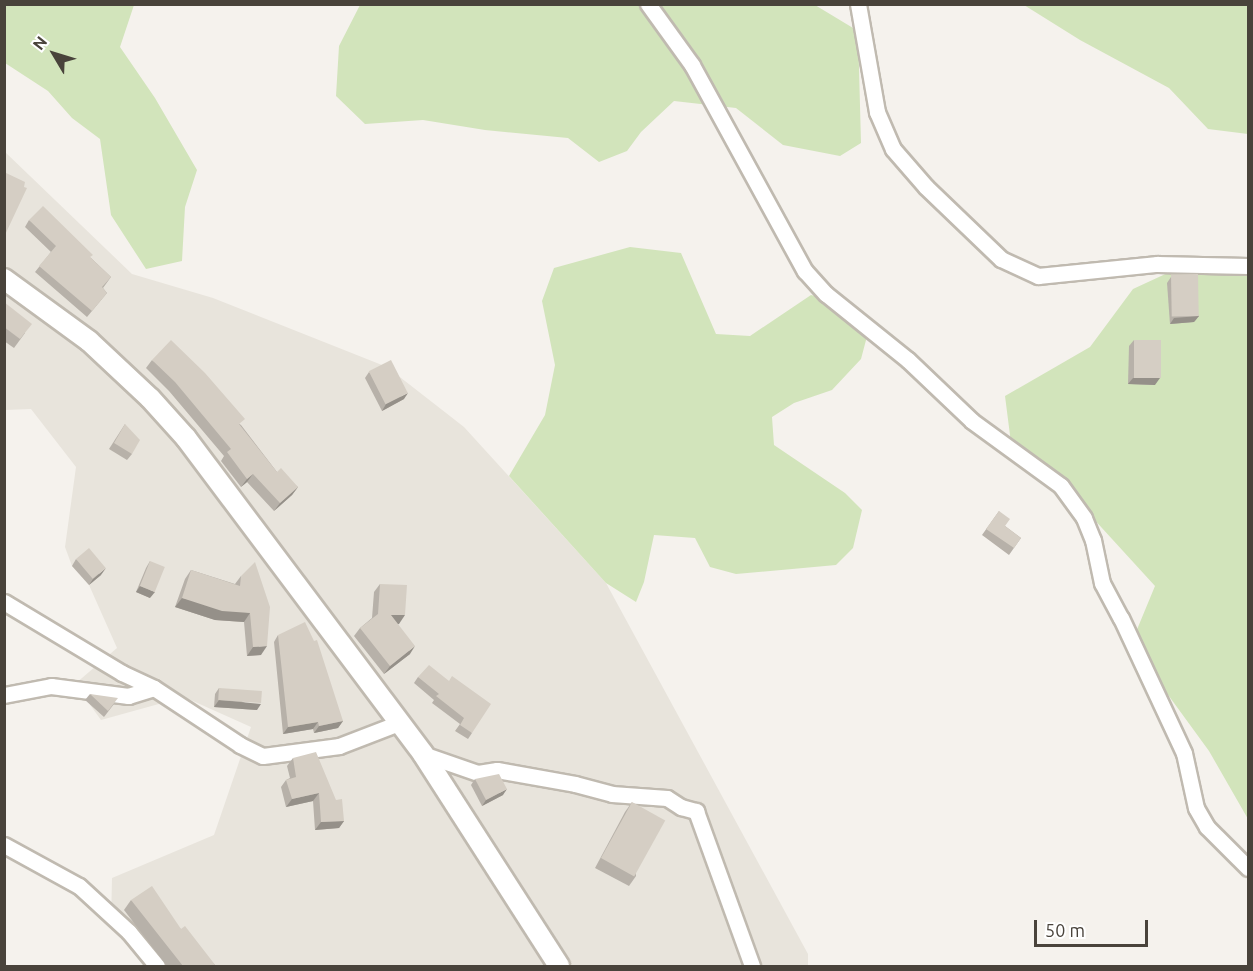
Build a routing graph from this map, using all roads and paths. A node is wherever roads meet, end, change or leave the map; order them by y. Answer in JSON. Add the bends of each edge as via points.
{"nodes":[{"id":1,"x":648,"y":4,"type":"edge"},
{"id":2,"x":858,"y":4,"type":"edge"},
{"id":3,"x":1248,"y":266,"type":"edge"},
{"id":4,"x":4,"y":279,"type":"edge"},
{"id":5,"x":4,"y":602,"type":"edge"},
{"id":6,"x":154,"y":688,"type":"junction"},
{"id":7,"x":4,"y":695,"type":"edge"},
{"id":8,"x":399,"y":723,"type":"junction"},
{"id":9,"x":423,"y":754,"type":"junction"},
{"id":10,"x":4,"y":845,"type":"edge"},
{"id":11,"x":1248,"y":868,"type":"edge"},
{"id":12,"x":157,"y":966,"type":"edge"},
{"id":13,"x":559,"y":966,"type":"edge"},
{"id":14,"x":752,"y":966,"type":"edge"}],
"edges":[{"from":1,"to":11,"type":"street","via":[[692,65],[805,271],[826,294],[908,360],[972,421],[1061,486],[1084,518],[1102,583],[1184,753],[1196,808],[1207,827]]},
{"from":2,"to":3,"type":"street","via":[[878,112],[893,149],[926,187],[1001,259],[1038,276],[1146,264]]},
{"from":4,"to":8,"type":"street","via":[[89,341],[186,438]]},
{"from":5,"to":6,"type":"street"},
{"from":6,"to":7,"type":"street","via":[[128,696],[51,686]]},
{"from":6,"to":8,"type":"street","via":[[263,756],[339,746]]},
{"from":8,"to":9,"type":"street"},
{"from":9,"to":13,"type":"street"},
{"from":9,"to":14,"type":"street","via":[[478,773],[496,770],[612,794],[667,798],[696,811]]},
{"from":10,"to":12,"type":"street","via":[[79,886],[129,932]]}]}
